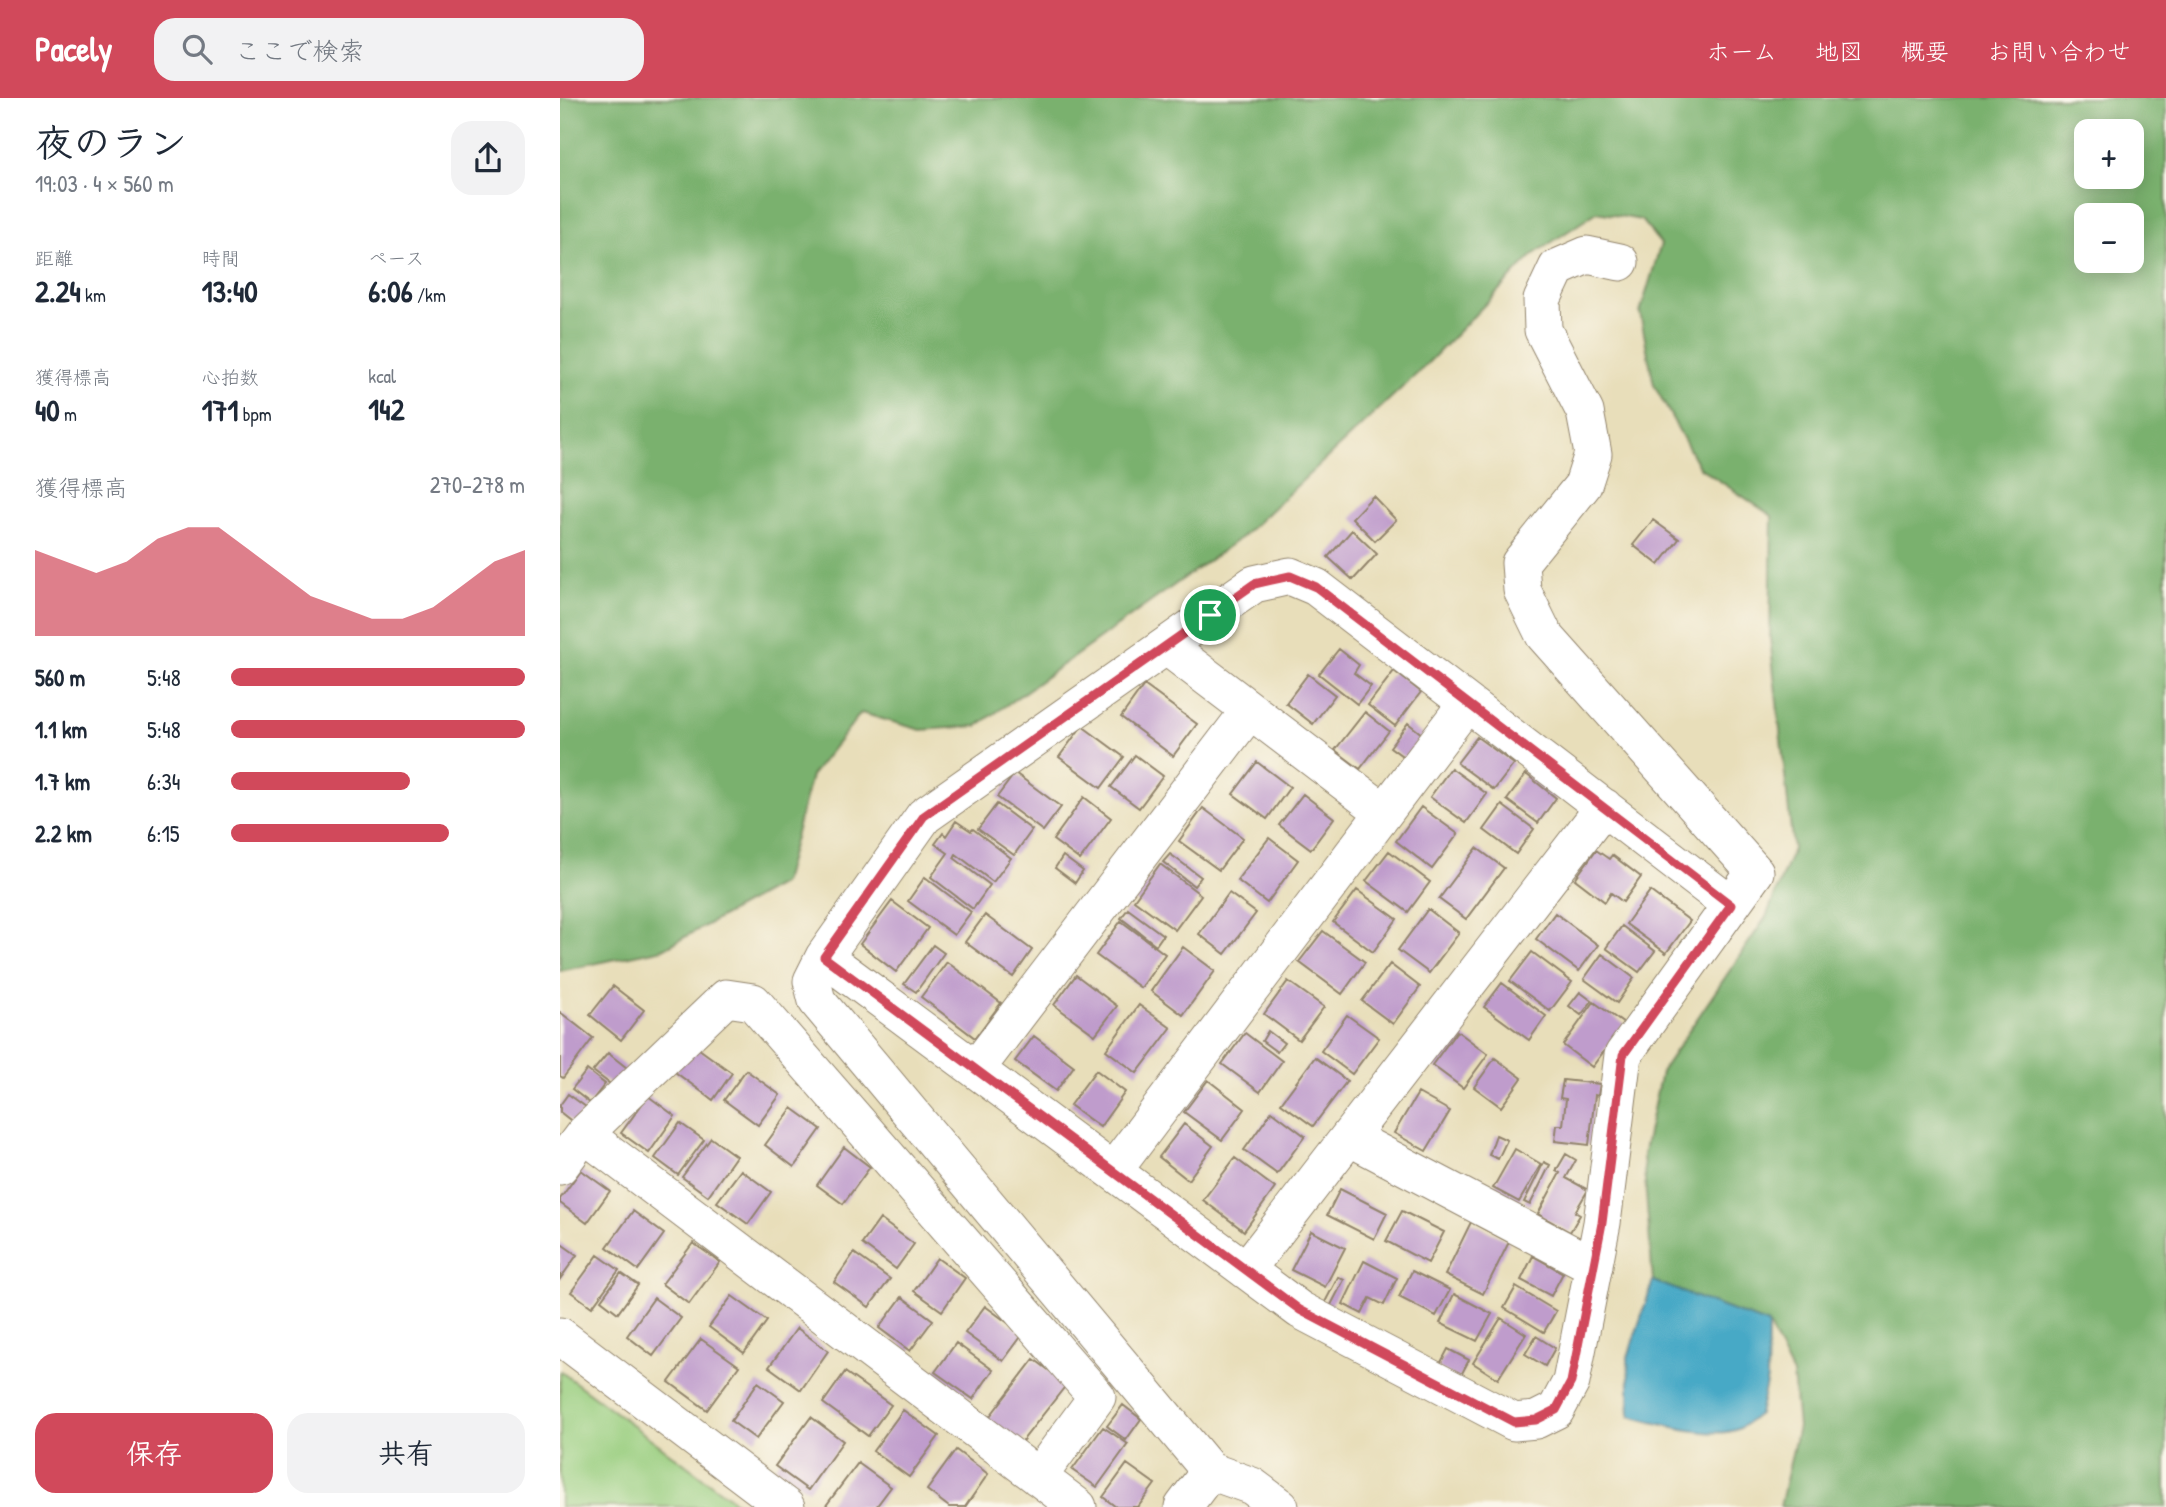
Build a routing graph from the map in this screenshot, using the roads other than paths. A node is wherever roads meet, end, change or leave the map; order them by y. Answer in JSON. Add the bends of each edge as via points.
{"nodes":[{"id":1,"x":1620,"y":262,"type":"dead end"},
{"id":2,"x":1166,"y":646,"type":"junction"},
{"id":3,"x":1467,"y":703,"type":"junction"},
{"id":4,"x":1250,"y":710,"type":"junction"},
{"id":5,"x":1604,"y":807,"type":"junction"},
{"id":6,"x":1384,"y":813,"type":"junction"},
{"id":7,"x":1731,"y":905,"type":"junction"},
{"id":8,"x":824,"y":957,"type":"junction"},
{"id":9,"x":976,"y":1069,"type":"junction"},
{"id":10,"x":584,"y":1134,"type":"junction"},
{"id":11,"x":1349,"y":1137,"type":"junction"},
{"id":12,"x":560,"y":1166,"type":"edge"},
{"id":13,"x":1113,"y":1171,"type":"junction"},
{"id":14,"x":1594,"y":1266,"type":"junction"},
{"id":15,"x":1246,"y":1270,"type":"junction"},
{"id":16,"x":560,"y":1336,"type":"edge"},
{"id":17,"x":1210,"y":1471,"type":"junction"},
{"id":18,"x":1038,"y":1477,"type":"junction"},
{"id":19,"x":786,"y":1507,"type":"edge"},
{"id":20,"x":1077,"y":1507,"type":"edge"},
{"id":21,"x":1183,"y":1507,"type":"edge"},
{"id":22,"x":1280,"y":1507,"type":"edge"}],
"edges":[{"from":1,"to":7,"type":"street","via":[[1587,255],[1557,268],[1542,300],[1543,330],[1585,412],[1593,454],[1583,485],[1520,563],[1521,590],[1544,635],[1755,872]]},
{"from":2,"to":3,"type":"street","via":[[1254,584],[1290,576],[1316,587]]},
{"from":2,"to":4,"type":"street"},
{"from":2,"to":8,"type":"street","via":[[924,816]]},
{"from":3,"to":5,"type":"street"},
{"from":3,"to":6,"type":"street"},
{"from":4,"to":6,"type":"street"},
{"from":4,"to":9,"type":"street"},
{"from":5,"to":7,"type":"street"},
{"from":5,"to":11,"type":"street"},
{"from":6,"to":13,"type":"street"},
{"from":7,"to":14,"type":"street","via":[[1623,1055]]},
{"from":8,"to":9,"type":"street"},
{"from":8,"to":17,"type":"street","via":[[812,981],[817,1001]]},
{"from":9,"to":13,"type":"street"},
{"from":10,"to":12,"type":"street"},
{"from":10,"to":18,"type":"street"},
{"from":10,"to":18,"type":"street","via":[[726,999],[753,1002],[1097,1397]]},
{"from":11,"to":14,"type":"street"},
{"from":11,"to":15,"type":"street"},
{"from":13,"to":15,"type":"street"},
{"from":14,"to":15,"type":"street","via":[[1571,1382],[1556,1410],[1536,1420],[1514,1422],[1300,1310]]},
{"from":16,"to":19,"type":"street"},
{"from":17,"to":21,"type":"street"},
{"from":17,"to":22,"type":"street","via":[[1252,1486]]},
{"from":18,"to":20,"type":"street"}]}
